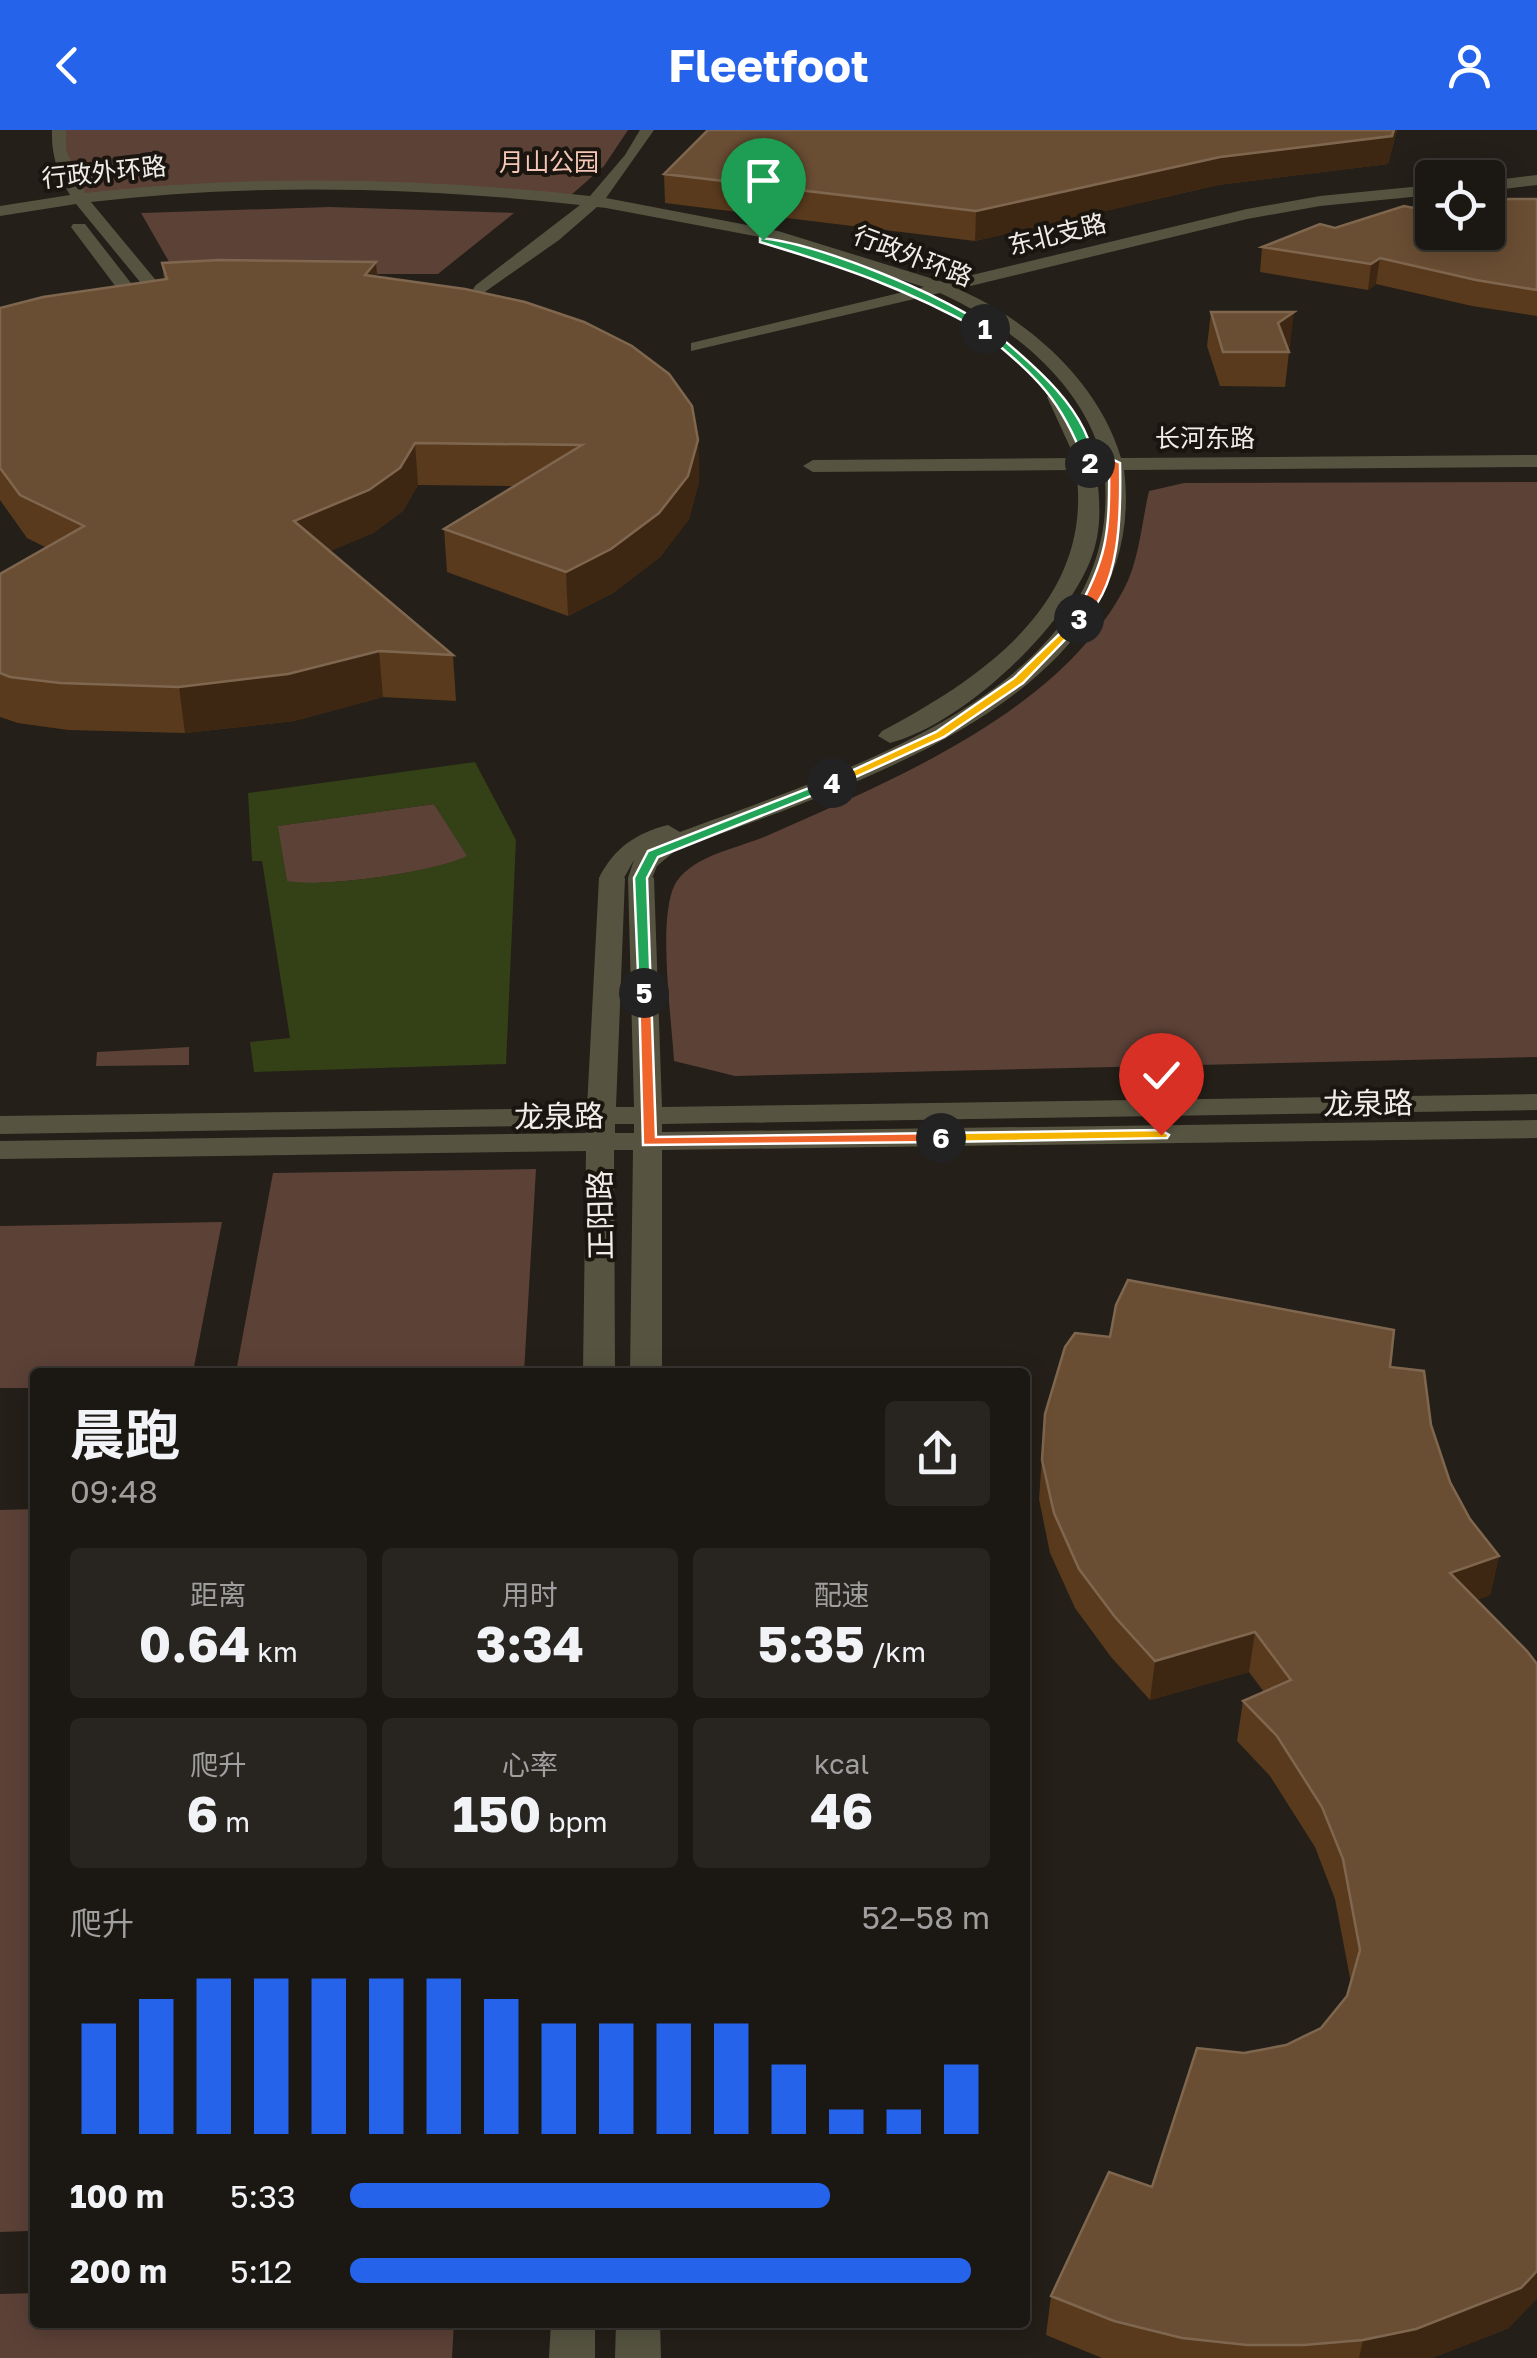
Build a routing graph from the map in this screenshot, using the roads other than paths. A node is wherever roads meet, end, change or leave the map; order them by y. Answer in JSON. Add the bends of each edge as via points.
{"nodes":[{"id":1,"x":59,"y":130,"type":"edge"},
{"id":2,"x":628,"y":130,"type":"edge"},
{"id":3,"x":646,"y":130,"type":"edge"},
{"id":4,"x":1537,"y":180,"type":"edge"},
{"id":5,"x":1505,"y":185,"type":"edge"},
{"id":6,"x":1505,"y":188,"type":"edge"},
{"id":7,"x":1537,"y":188,"type":"edge"},
{"id":8,"x":571,"y":195,"type":"junction"},
{"id":9,"x":1415,"y":196,"type":"edge"},
{"id":10,"x":68,"y":199,"type":"junction"},
{"id":11,"x":595,"y":204,"type":"junction"},
{"id":12,"x":0,"y":213,"type":"edge"},
{"id":13,"x":504,"y":250,"type":"dead end"},
{"id":14,"x":152,"y":284,"type":"edge"},
{"id":15,"x":461,"y":286,"type":"edge"},
{"id":16,"x":125,"y":288,"type":"edge"},
{"id":17,"x":482,"y":288,"type":"edge"},
{"id":18,"x":937,"y":294,"type":"junction"},
{"id":19,"x":704,"y":351,"type":"dead end"},
{"id":20,"x":1537,"y":460,"type":"edge"},
{"id":21,"x":1089,"y":468,"type":"junction"},
{"id":22,"x":1115,"y":468,"type":"junction"},
{"id":23,"x":1537,"y":470,"type":"edge"},
{"id":24,"x":814,"y":471,"type":"dead end"},
{"id":25,"x":612,"y":878,"type":"joint"},
{"id":26,"x":640,"y":878,"type":"joint"},
{"id":27,"x":1537,"y":1102,"type":"edge"},
{"id":28,"x":0,"y":1125,"type":"edge"},
{"id":29,"x":648,"y":1128,"type":"junction"},
{"id":30,"x":600,"y":1129,"type":"junction"},
{"id":31,"x":1537,"y":1130,"type":"edge"},
{"id":32,"x":0,"y":1150,"type":"edge"},
{"id":33,"x":600,"y":1368,"type":"edge"},
{"id":34,"x":646,"y":1368,"type":"edge"},
{"id":35,"x":573,"y":2328,"type":"edge"},
{"id":36,"x":638,"y":2328,"type":"edge"},
{"id":37,"x":572,"y":2358,"type":"edge"},
{"id":38,"x":638,"y":2358,"type":"edge"}],
"edges":[{"from":1,"to":10,"type":"street"},
{"from":2,"to":8,"type":"street"},
{"from":3,"to":11,"type":"street"},
{"from":4,"to":5,"type":"street"},
{"from":6,"to":7,"type":"street"},
{"from":8,"to":10,"type":"street","name":"行政外环路"},
{"from":8,"to":11,"type":"street","name":"行政外环路"},
{"from":9,"to":18,"type":"street","name":"东北支路","via":[[1258,219]]},
{"from":10,"to":12,"type":"street","name":"行政外环路"},
{"from":10,"to":14,"type":"street"},
{"from":10,"to":16,"type":"street"},
{"from":11,"to":17,"type":"street"},
{"from":11,"to":18,"type":"street","name":"行政外环路","via":[[763,240]]},
{"from":13,"to":15,"type":"street"},
{"from":18,"to":19,"type":"street","name":"东北支路"},
{"from":18,"to":21,"type":"street","name":"行政外环路","via":[[1042,376],[1077,428]]},
{"from":18,"to":22,"type":"street","name":"行政外环路","via":[[1020,333],[1065,374],[1102,428]]},
{"from":20,"to":22,"type":"street","name":"长河东路"},
{"from":21,"to":22,"type":"street","name":"长河东路"},
{"from":21,"to":24,"type":"street","name":"长河东路"},
{"from":21,"to":25,"type":"street","name":"行政外环路","via":[[1089,524],[1077,573],[1056,610],[987,678],[850,756],[632,846]]},
{"from":22,"to":23,"type":"street","name":"长河东路"},
{"from":22,"to":26,"type":"street","name":"行政外环路","via":[[1116,525],[1104,574],[1082,615],[1018,681],[940,734],[851,776],[657,850]]},
{"from":25,"to":30,"type":"street","name":"正阳路"},
{"from":26,"to":29,"type":"street","name":"正阳路"},
{"from":27,"to":29,"type":"street","name":"龙泉路"},
{"from":28,"to":30,"type":"street","name":"龙泉路"},
{"from":29,"to":30,"type":"street","name":"龙泉路"},
{"from":29,"to":31,"type":"street","name":"龙泉路"},
{"from":29,"to":34,"type":"street","name":"正阳路"},
{"from":30,"to":32,"type":"street","name":"龙泉路"},
{"from":30,"to":33,"type":"street","name":"正阳路"},
{"from":35,"to":37,"type":"street"},
{"from":36,"to":38,"type":"street"}]}
